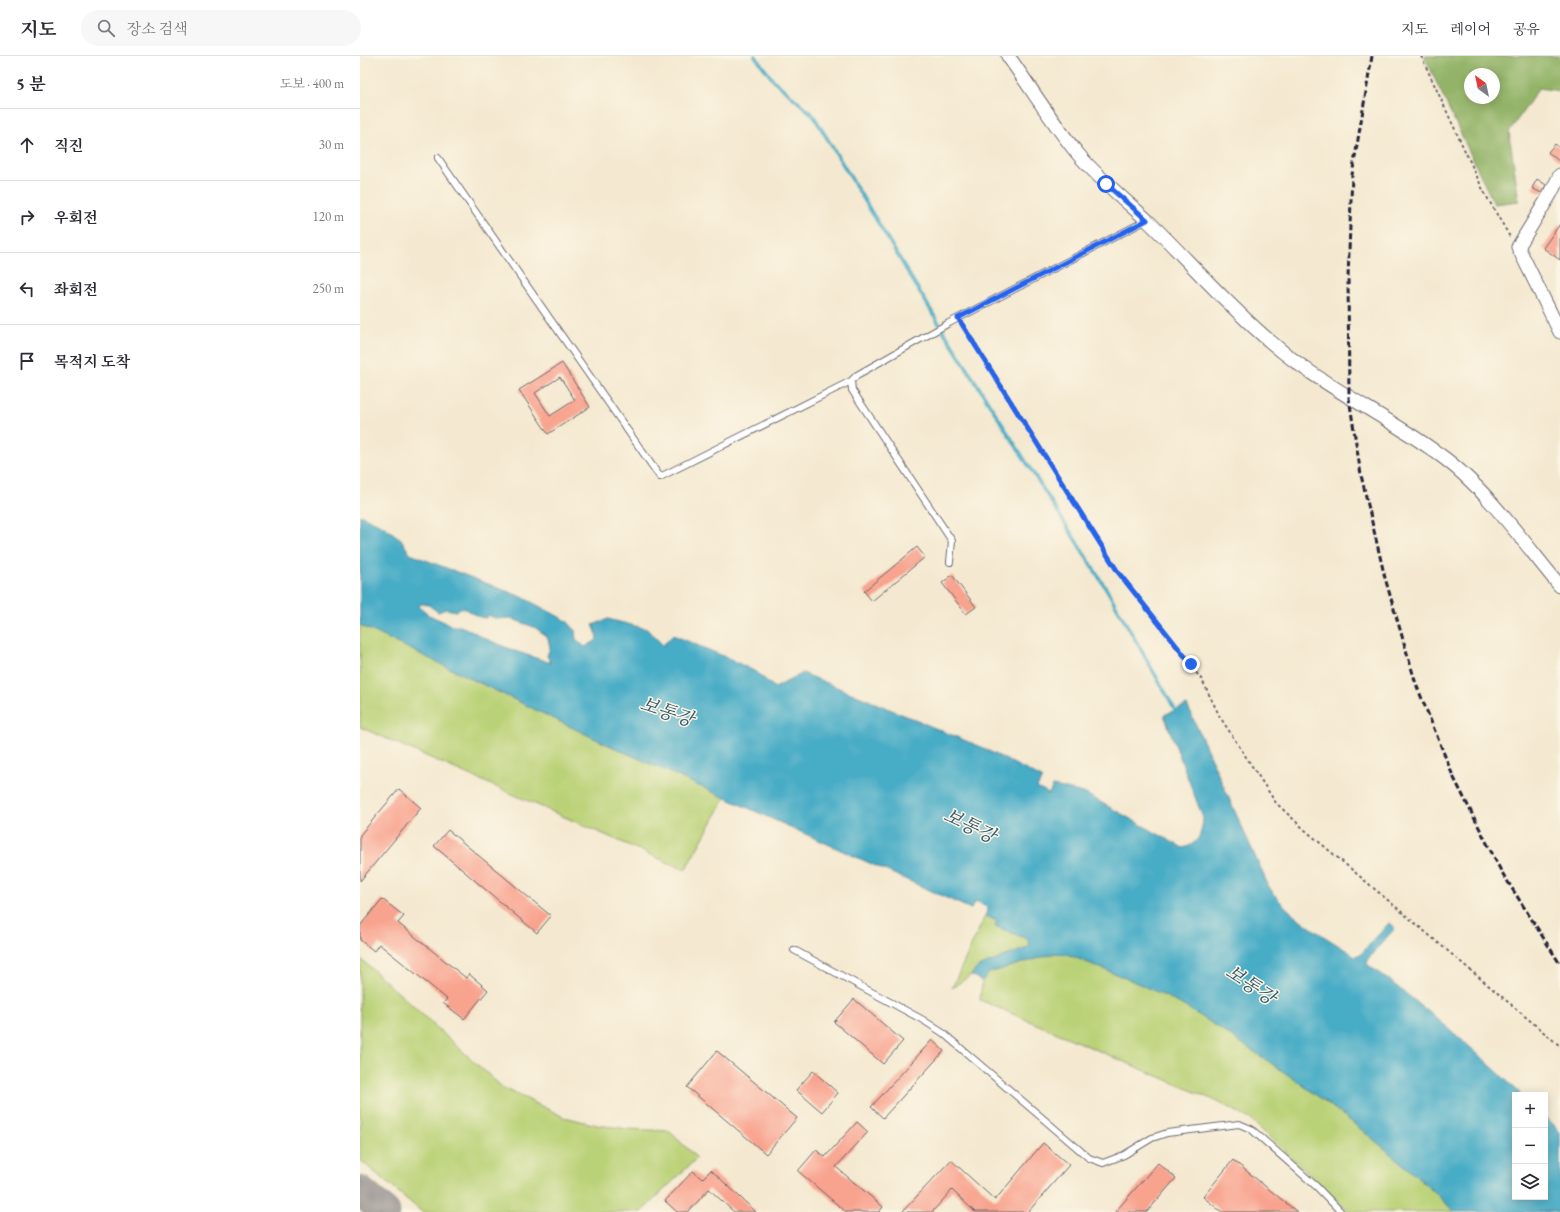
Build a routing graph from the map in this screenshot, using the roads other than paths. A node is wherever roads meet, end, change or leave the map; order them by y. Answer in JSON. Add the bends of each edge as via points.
{"nodes":[{"id":1,"x":1008,"y":56,"type":"edge"},
{"id":2,"x":438,"y":158,"type":"dead end"},
{"id":3,"x":1560,"y":174,"type":"edge"},
{"id":4,"x":1147,"y":220,"type":"junction"},
{"id":5,"x":1560,"y":332,"type":"edge"},
{"id":6,"x":851,"y":381,"type":"junction"},
{"id":7,"x":950,"y":562,"type":"dead end"},
{"id":8,"x":1560,"y":586,"type":"edge"},
{"id":9,"x":794,"y":950,"type":"dead end"},
{"id":10,"x":1341,"y":1212,"type":"edge"}],
"edges":[{"from":1,"to":4,"type":"street","via":[[1077,153],[1106,184]]},
{"from":2,"to":6,"type":"lane","via":[[660,477]]},
{"from":3,"to":5,"type":"street","via":[[1518,247]]},
{"from":4,"to":6,"type":"lane","via":[[958,318],[857,375]]},
{"from":4,"to":8,"type":"street","via":[[1242,315],[1283,352],[1452,464]]},
{"from":6,"to":7,"type":"lane","via":[[852,390],[952,541]]},
{"from":9,"to":10,"type":"lane","via":[[943,1033],[1089,1158],[1103,1163],[1167,1133],[1239,1124],[1251,1129],[1318,1187]]}]}
